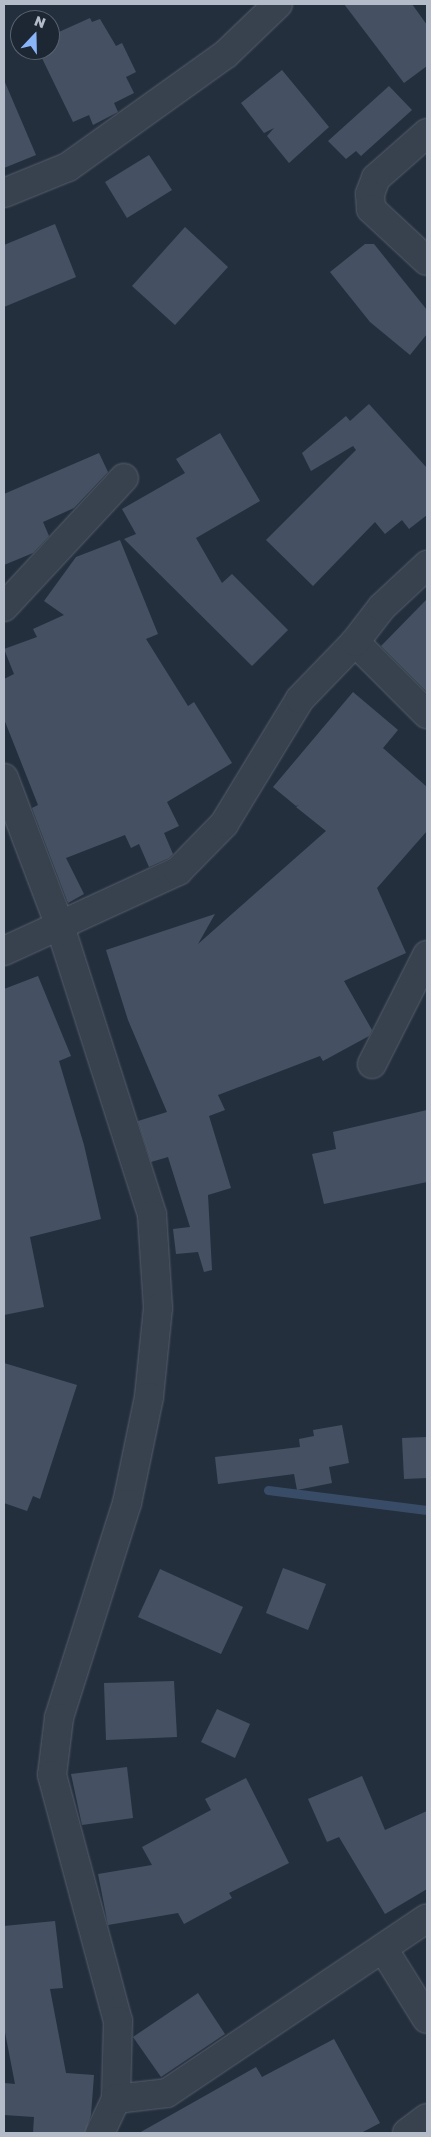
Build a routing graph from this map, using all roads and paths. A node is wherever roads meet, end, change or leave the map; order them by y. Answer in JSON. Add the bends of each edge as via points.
{"nodes":[{"id":1,"x":278,"y":4,"type":"edge"},
{"id":2,"x":427,"y":133,"type":"edge"},
{"id":3,"x":4,"y":193,"type":"edge"},
{"id":4,"x":427,"y":261,"type":"edge"},
{"id":5,"x":124,"y":478,"type":"dead end"},
{"id":6,"x":427,"y":564,"type":"edge"},
{"id":7,"x":4,"y":607,"type":"edge"},
{"id":8,"x":355,"y":642,"type":"junction"},
{"id":9,"x":427,"y":714,"type":"edge"},
{"id":10,"x":4,"y":778,"type":"edge"},
{"id":11,"x":60,"y":926,"type":"junction"},
{"id":12,"x":4,"y":951,"type":"edge"},
{"id":13,"x":427,"y":955,"type":"edge"},
{"id":14,"x":372,"y":1064,"type":"dead end"},
{"id":15,"x":427,"y":1918,"type":"edge"},
{"id":16,"x":384,"y":1950,"type":"junction"},
{"id":17,"x":427,"y":2019,"type":"edge"},
{"id":18,"x":116,"y":2099,"type":"junction"},
{"id":19,"x":427,"y":2118,"type":"edge"},
{"id":20,"x":100,"y":2133,"type":"edge"},
{"id":21,"x":407,"y":2133,"type":"edge"}],
"edges":[{"from":1,"to":3,"type":"street","via":[[226,54],[68,167]]},
{"from":2,"to":4,"type":"street","via":[[376,178],[370,194],[371,209]]},
{"from":5,"to":7,"type":"street"},
{"from":6,"to":8,"type":"street","via":[[382,607]]},
{"from":8,"to":9,"type":"street"},
{"from":8,"to":11,"type":"street","via":[[300,699],[224,824],[178,871]]},
{"from":10,"to":11,"type":"street"},
{"from":11,"to":12,"type":"street"},
{"from":11,"to":18,"type":"street","via":[[152,1215],[158,1308],[149,1397],[127,1503],[59,1718],[52,1775],[118,2021]]},
{"from":13,"to":14,"type":"street"},
{"from":15,"to":16,"type":"street"},
{"from":16,"to":17,"type":"street"},
{"from":16,"to":18,"type":"street","via":[[167,2093]]},
{"from":18,"to":20,"type":"street"},
{"from":19,"to":21,"type":"street"}]}
